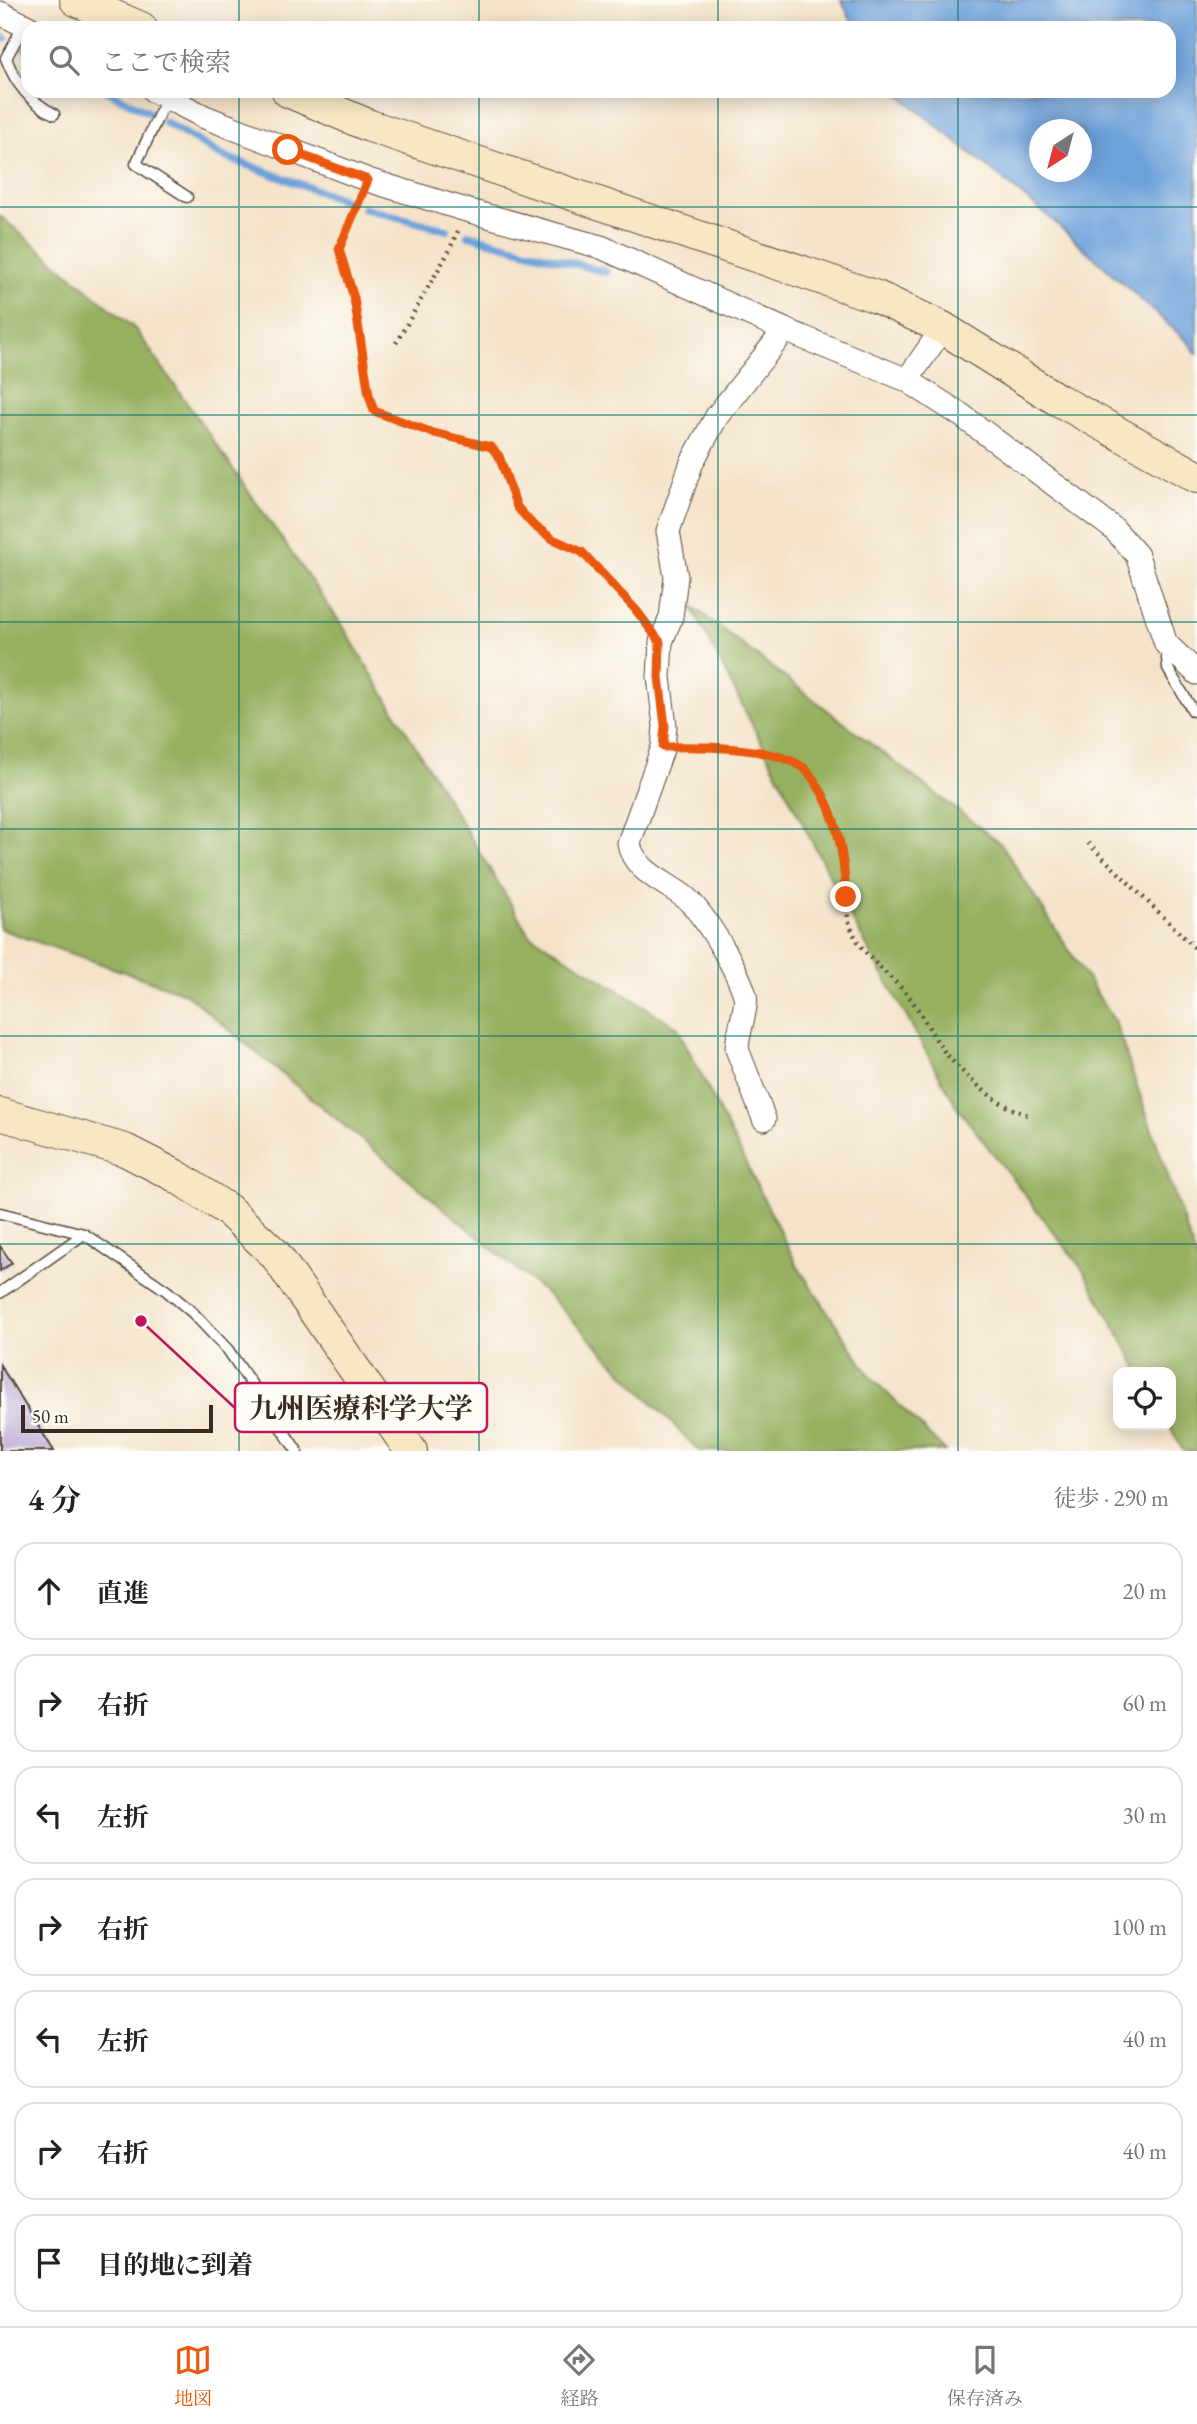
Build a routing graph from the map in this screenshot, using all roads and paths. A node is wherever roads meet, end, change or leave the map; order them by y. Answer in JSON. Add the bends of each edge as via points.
{"nodes":[{"id":1,"x":76,"y":0,"type":"edge"},
{"id":2,"x":0,"y":13,"type":"edge"},
{"id":3,"x":125,"y":21,"type":"edge"},
{"id":4,"x":21,"y":23,"type":"edge"},
{"id":5,"x":21,"y":34,"type":"edge"},
{"id":6,"x":3,"y":57,"type":"edge"},
{"id":7,"x":21,"y":86,"type":"edge"},
{"id":8,"x":31,"y":98,"type":"edge"},
{"id":9,"x":160,"y":98,"type":"edge"},
{"id":10,"x":169,"y":98,"type":"edge"},
{"id":11,"x":304,"y":98,"type":"edge"},
{"id":12,"x":54,"y":114,"type":"dead end"},
{"id":13,"x":368,"y":180,"type":"junction"},
{"id":14,"x":187,"y":197,"type":"dead end"},
{"id":15,"x":466,"y":210,"type":"junction"},
{"id":16,"x":943,"y":328,"type":"junction"},
{"id":17,"x":785,"y":330,"type":"junction"},
{"id":18,"x":396,"y":343,"type":"dead end"},
{"id":19,"x":907,"y":380,"type":"junction"},
{"id":20,"x":1197,"y":477,"type":"edge"},
{"id":21,"x":660,"y":642,"type":"junction"},
{"id":22,"x":1166,"y":644,"type":"junction"},
{"id":23,"x":1197,"y":673,"type":"edge"},
{"id":24,"x":1193,"y":711,"type":"dead end"},
{"id":25,"x":663,"y":747,"type":"junction"},
{"id":26,"x":1088,"y":843,"type":"dead end"},
{"id":27,"x":1197,"y":950,"type":"edge"},
{"id":28,"x":0,"y":1114,"type":"edge"},
{"id":29,"x":1028,"y":1115,"type":"dead end"},
{"id":30,"x":764,"y":1119,"type":"dead end"},
{"id":31,"x":0,"y":1213,"type":"edge"},
{"id":32,"x":84,"y":1234,"type":"junction"},
{"id":33,"x":0,"y":1293,"type":"edge"},
{"id":34,"x":298,"y":1451,"type":"edge"},
{"id":35,"x":411,"y":1451,"type":"edge"}],
"edges":[{"from":1,"to":3,"type":"street"},
{"from":2,"to":4,"type":"street"},
{"from":5,"to":6,"type":"lane"},
{"from":6,"to":7,"type":"lane"},
{"from":8,"to":12,"type":"lane"},
{"from":9,"to":14,"type":"lane","via":[[136,164]]},
{"from":10,"to":13,"type":"street","via":[[205,117]]},
{"from":11,"to":16,"type":"street","via":[[370,126],[877,297]]},
{"from":13,"to":15,"type":"street"},
{"from":13,"to":21,"type":"path","via":[[339,249],[354,298],[374,411],[430,432],[491,447],[499,456],[517,507],[553,539],[582,552]]},
{"from":15,"to":17,"type":"street","via":[[601,247]]},
{"from":15,"to":18,"type":"path","via":[[448,253]]},
{"from":16,"to":19,"type":"street"},
{"from":16,"to":20,"type":"street","via":[[1055,398]]},
{"from":17,"to":19,"type":"street"},
{"from":17,"to":21,"type":"street","via":[[717,416],[692,462],[668,531],[676,577],[671,617]]},
{"from":19,"to":22,"type":"street","via":[[1114,528],[1137,555]]},
{"from":21,"to":25,"type":"street"},
{"from":22,"to":23,"type":"street"},
{"from":22,"to":24,"type":"lane","via":[[1168,668]]},
{"from":25,"to":29,"type":"path","via":[[752,750],[805,768],[822,792],[836,827],[851,928],[867,956],[907,994],[944,1051],[977,1084],[1014,1111]]},
{"from":25,"to":30,"type":"street","via":[[629,844],[631,855],[686,899],[712,930],[732,967],[746,998],[737,1049]]},
{"from":26,"to":27,"type":"path"},
{"from":28,"to":35,"type":"street","via":[[125,1150],[228,1210],[275,1254]]},
{"from":31,"to":32,"type":"lane"},
{"from":32,"to":33,"type":"lane"},
{"from":32,"to":34,"type":"lane","via":[[193,1313],[228,1350]]}]}
